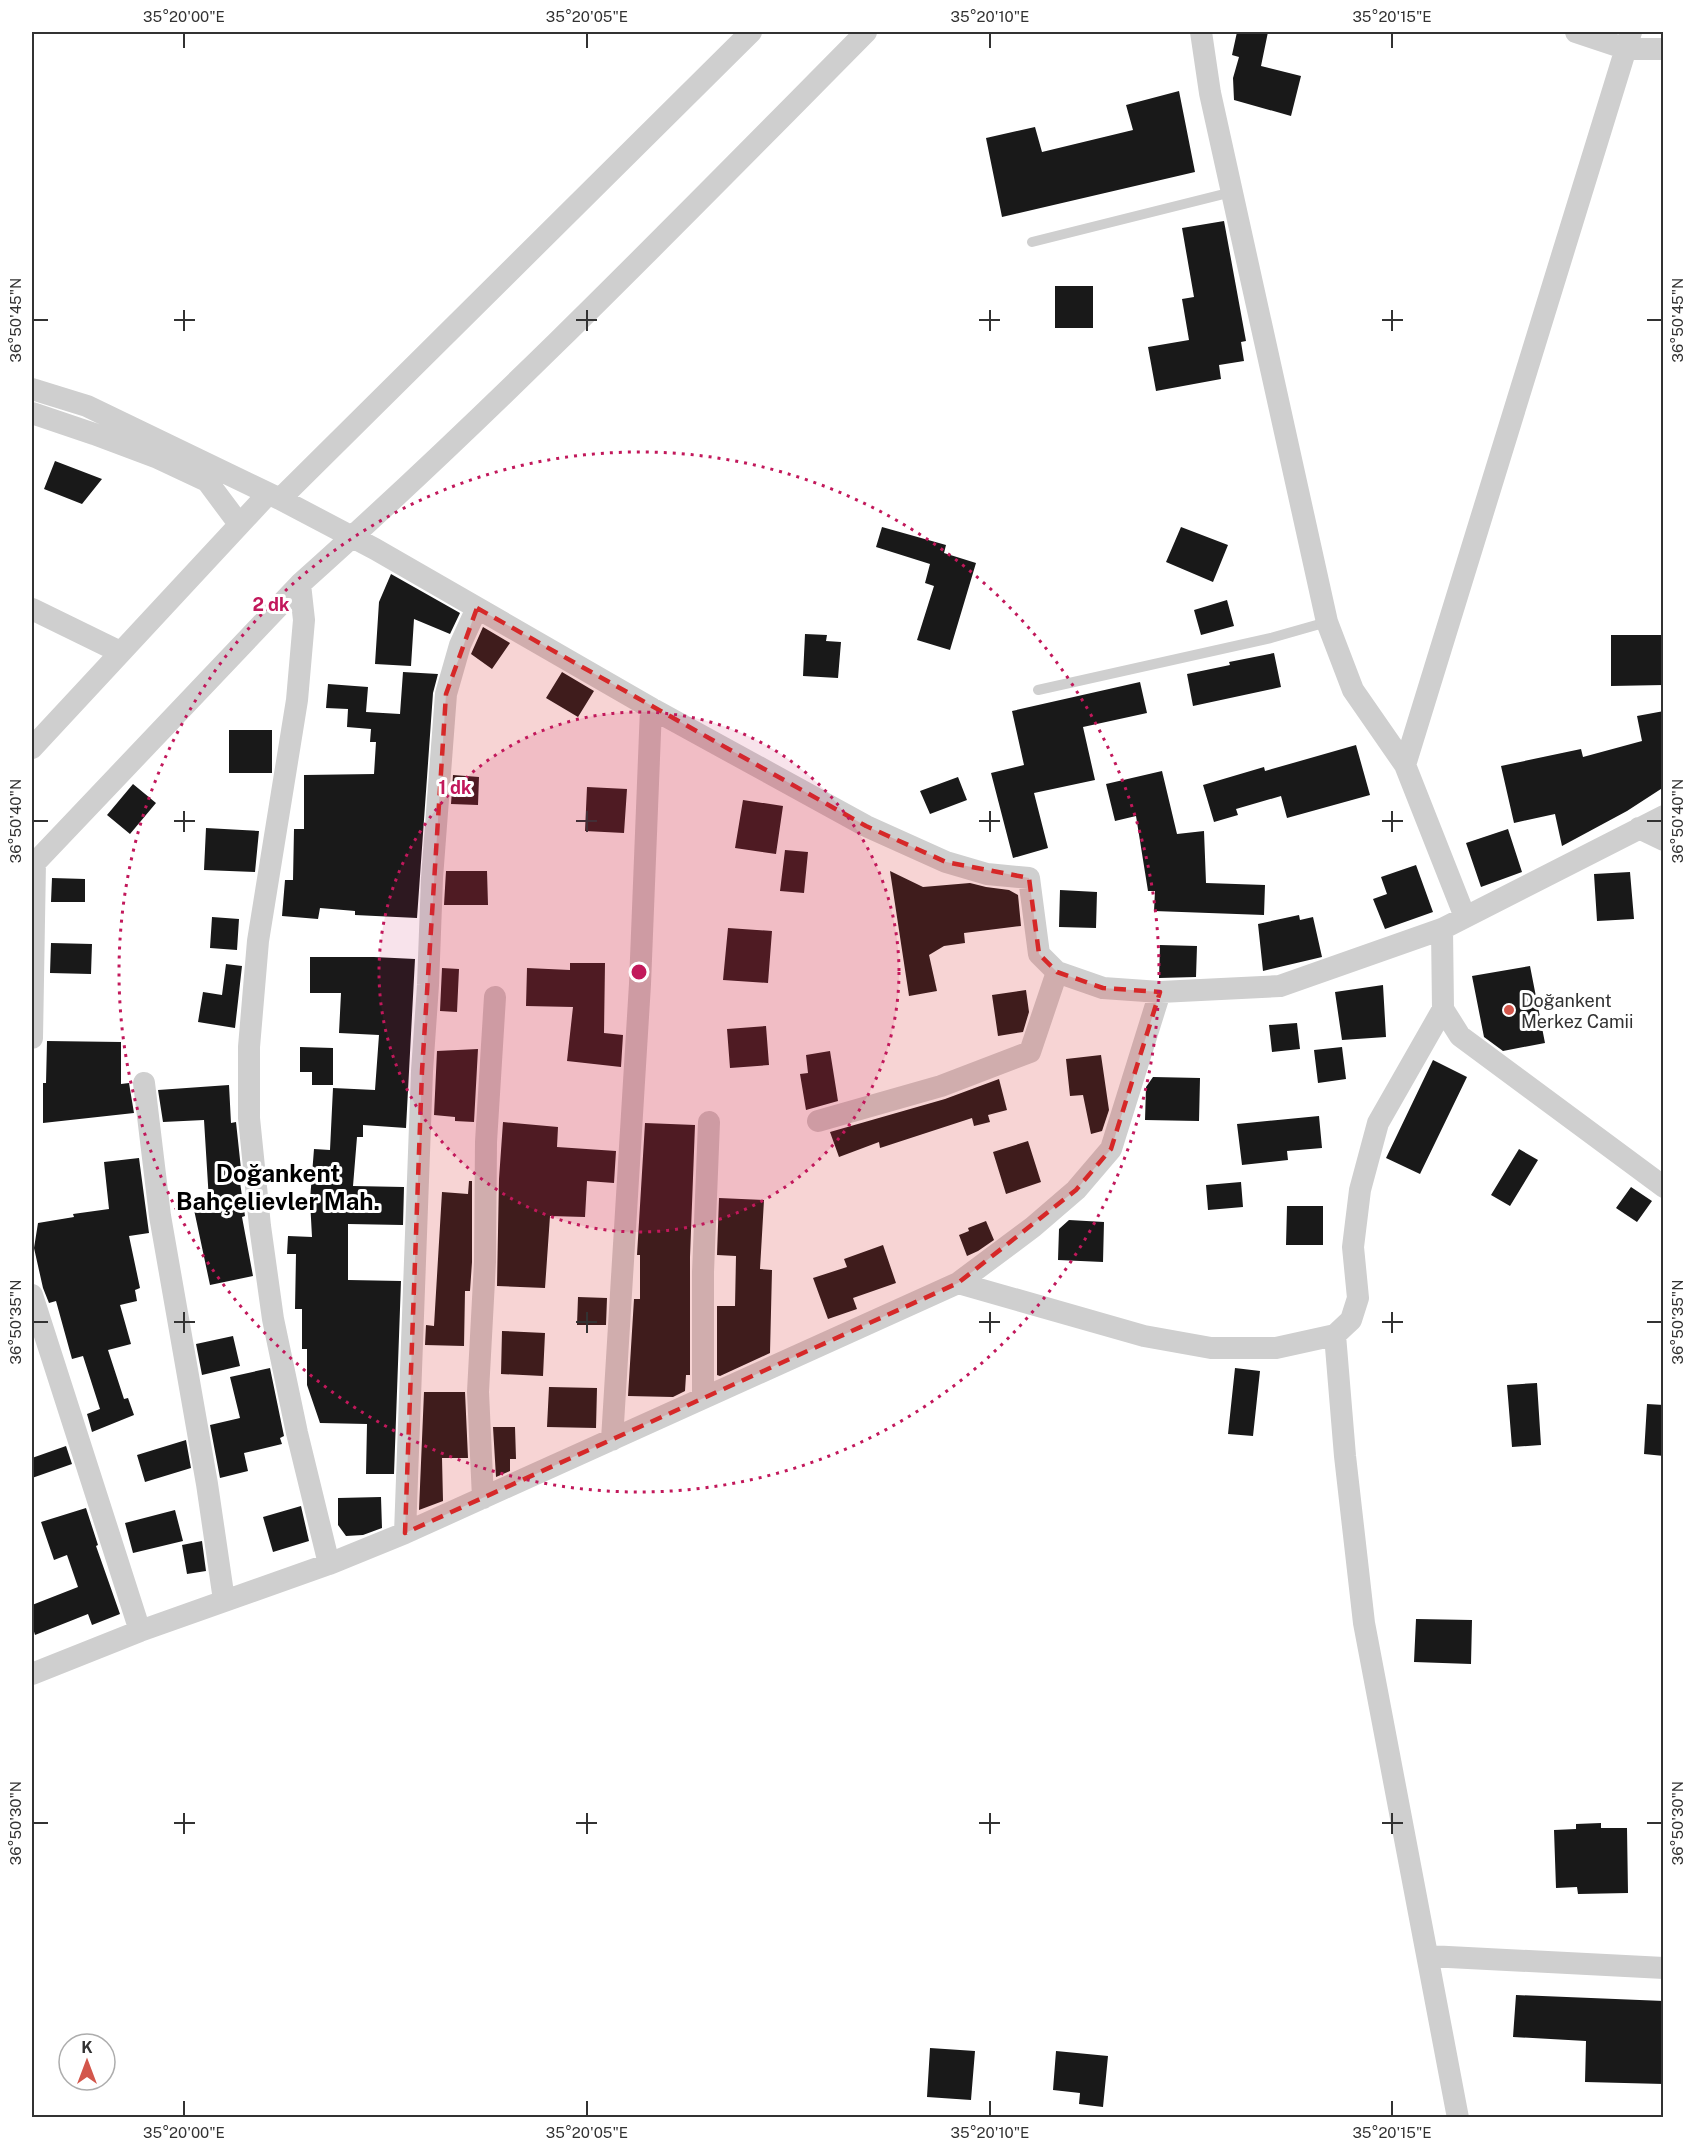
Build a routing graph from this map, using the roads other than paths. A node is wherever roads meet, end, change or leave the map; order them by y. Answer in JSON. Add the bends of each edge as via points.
{"nodes":[{"id":1,"x":751,"y":32,"type":"edge"},
{"id":2,"x":866,"y":32,"type":"edge"},
{"id":3,"x":1201,"y":32,"type":"edge"},
{"id":4,"x":1576,"y":32,"type":"edge"},
{"id":5,"x":1629,"y":40,"type":"edge"},
{"id":6,"x":1664,"y":49,"type":"edge"},
{"id":7,"x":1232,"y":192,"type":"junction"},
{"id":8,"x":1032,"y":242,"type":"dead end"},
{"id":9,"x":32,"y":389,"type":"edge"},
{"id":10,"x":32,"y":413,"type":"edge"},
{"id":11,"x":274,"y":497,"type":"junction"},
{"id":12,"x":239,"y":524,"type":"junction"},
{"id":13,"x":352,"y":537,"type":"junction"},
{"id":14,"x":300,"y":584,"type":"junction"},
{"id":15,"x":477,"y":608,"type":"junction"},
{"id":16,"x":33,"y":612,"type":"edge"},
{"id":17,"x":1327,"y":622,"type":"junction"},
{"id":18,"x":120,"y":652,"type":"junction"},
{"id":19,"x":1038,"y":690,"type":"dead end"},
{"id":20,"x":651,"y":708,"type":"junction"},
{"id":21,"x":32,"y":748,"type":"edge"},
{"id":22,"x":1405,"y":765,"type":"junction"},
{"id":23,"x":1664,"y":816,"type":"edge"},
{"id":24,"x":1639,"y":828,"type":"junction"},
{"id":25,"x":1664,"y":840,"type":"edge"},
{"id":26,"x":33,"y":864,"type":"edge"},
{"id":27,"x":1465,"y":917,"type":"junction"},
{"id":28,"x":1442,"y":929,"type":"junction"},
{"id":29,"x":1058,"y":972,"type":"junction"},
{"id":30,"x":1160,"y":992,"type":"junction"},
{"id":31,"x":495,"y":997,"type":"dead end"},
{"id":32,"x":1443,"y":1009,"type":"junction"},
{"id":33,"x":32,"y":1038,"type":"edge"},
{"id":34,"x":144,"y":1083,"type":"dead end"},
{"id":35,"x":818,"y":1121,"type":"dead end"},
{"id":36,"x":709,"y":1122,"type":"dead end"},
{"id":37,"x":1664,"y":1187,"type":"edge"},
{"id":38,"x":958,"y":1283,"type":"junction"},
{"id":39,"x":32,"y":1295,"type":"edge"},
{"id":40,"x":1335,"y":1335,"type":"junction"},
{"id":41,"x":704,"y":1398,"type":"junction"},
{"id":42,"x":612,"y":1440,"type":"junction"},
{"id":43,"x":483,"y":1498,"type":"junction"},
{"id":44,"x":405,"y":1533,"type":"junction"},
{"id":45,"x":329,"y":1564,"type":"junction"},
{"id":46,"x":224,"y":1600,"type":"junction"},
{"id":47,"x":140,"y":1631,"type":"junction"},
{"id":48,"x":32,"y":1674,"type":"edge"},
{"id":49,"x":1429,"y":1956,"type":"junction"},
{"id":50,"x":1664,"y":1968,"type":"edge"},
{"id":51,"x":1458,"y":2118,"type":"edge"}],
"edges":[{"from":1,"to":11,"type":"street"},
{"from":2,"to":13,"type":"street","via":[[544,354]]},
{"from":3,"to":7,"type":"street"},
{"from":4,"to":5,"type":"street"},
{"from":5,"to":6,"type":"street"},
{"from":5,"to":22,"type":"street"},
{"from":7,"to":8,"type":"lane"},
{"from":7,"to":17,"type":"street"},
{"from":9,"to":11,"type":"street","via":[[87,406]]},
{"from":10,"to":12,"type":"street","via":[[147,454],[207,481]]},
{"from":11,"to":12,"type":"street"},
{"from":11,"to":13,"type":"street"},
{"from":12,"to":18,"type":"street"},
{"from":13,"to":14,"type":"street"},
{"from":13,"to":15,"type":"street"},
{"from":14,"to":26,"type":"street"},
{"from":14,"to":45,"type":"street","via":[[304,620],[297,700],[258,941],[249,1047],[249,1118],[273,1319]]},
{"from":15,"to":20,"type":"street"},
{"from":15,"to":44,"type":"street","via":[[460,645],[446,694],[422,1071]]},
{"from":16,"to":18,"type":"street"},
{"from":17,"to":19,"type":"lane"},
{"from":17,"to":22,"type":"street","via":[[1353,690]]},
{"from":18,"to":21,"type":"street"},
{"from":20,"to":29,"type":"street","via":[[866,826],[946,862],[987,874],[1029,878],[1039,954]]},
{"from":20,"to":42,"type":"street","via":[[640,984]]},
{"from":22,"to":27,"type":"street"},
{"from":23,"to":24,"type":"street"},
{"from":24,"to":25,"type":"street"},
{"from":24,"to":27,"type":"street"},
{"from":26,"to":33,"type":"street"},
{"from":27,"to":28,"type":"street"},
{"from":28,"to":30,"type":"street","via":[[1280,986]]},
{"from":28,"to":32,"type":"street"},
{"from":29,"to":30,"type":"street","via":[[1103,988]]},
{"from":29,"to":35,"type":"street","via":[[1030,1052],[941,1086]]},
{"from":30,"to":38,"type":"street","via":[[1110,1149],[1076,1190]]},
{"from":31,"to":43,"type":"street","via":[[478,1392]]},
{"from":32,"to":37,"type":"street","via":[[1460,1036]]},
{"from":32,"to":40,"type":"street","via":[[1378,1123],[1360,1190],[1353,1246],[1358,1298],[1351,1320]]},
{"from":34,"to":46,"type":"street","via":[[160,1216]]},
{"from":36,"to":41,"type":"street"},
{"from":38,"to":40,"type":"street","via":[[1144,1336],[1210,1348],[1276,1348]]},
{"from":38,"to":41,"type":"street"},
{"from":39,"to":47,"type":"street"},
{"from":40,"to":49,"type":"street","via":[[1365,1623]]},
{"from":41,"to":42,"type":"street"},
{"from":42,"to":43,"type":"street"},
{"from":43,"to":44,"type":"street"},
{"from":44,"to":45,"type":"street"},
{"from":45,"to":46,"type":"street"},
{"from":46,"to":47,"type":"street"},
{"from":47,"to":48,"type":"street"},
{"from":49,"to":50,"type":"street"},
{"from":49,"to":51,"type":"street"}]}
